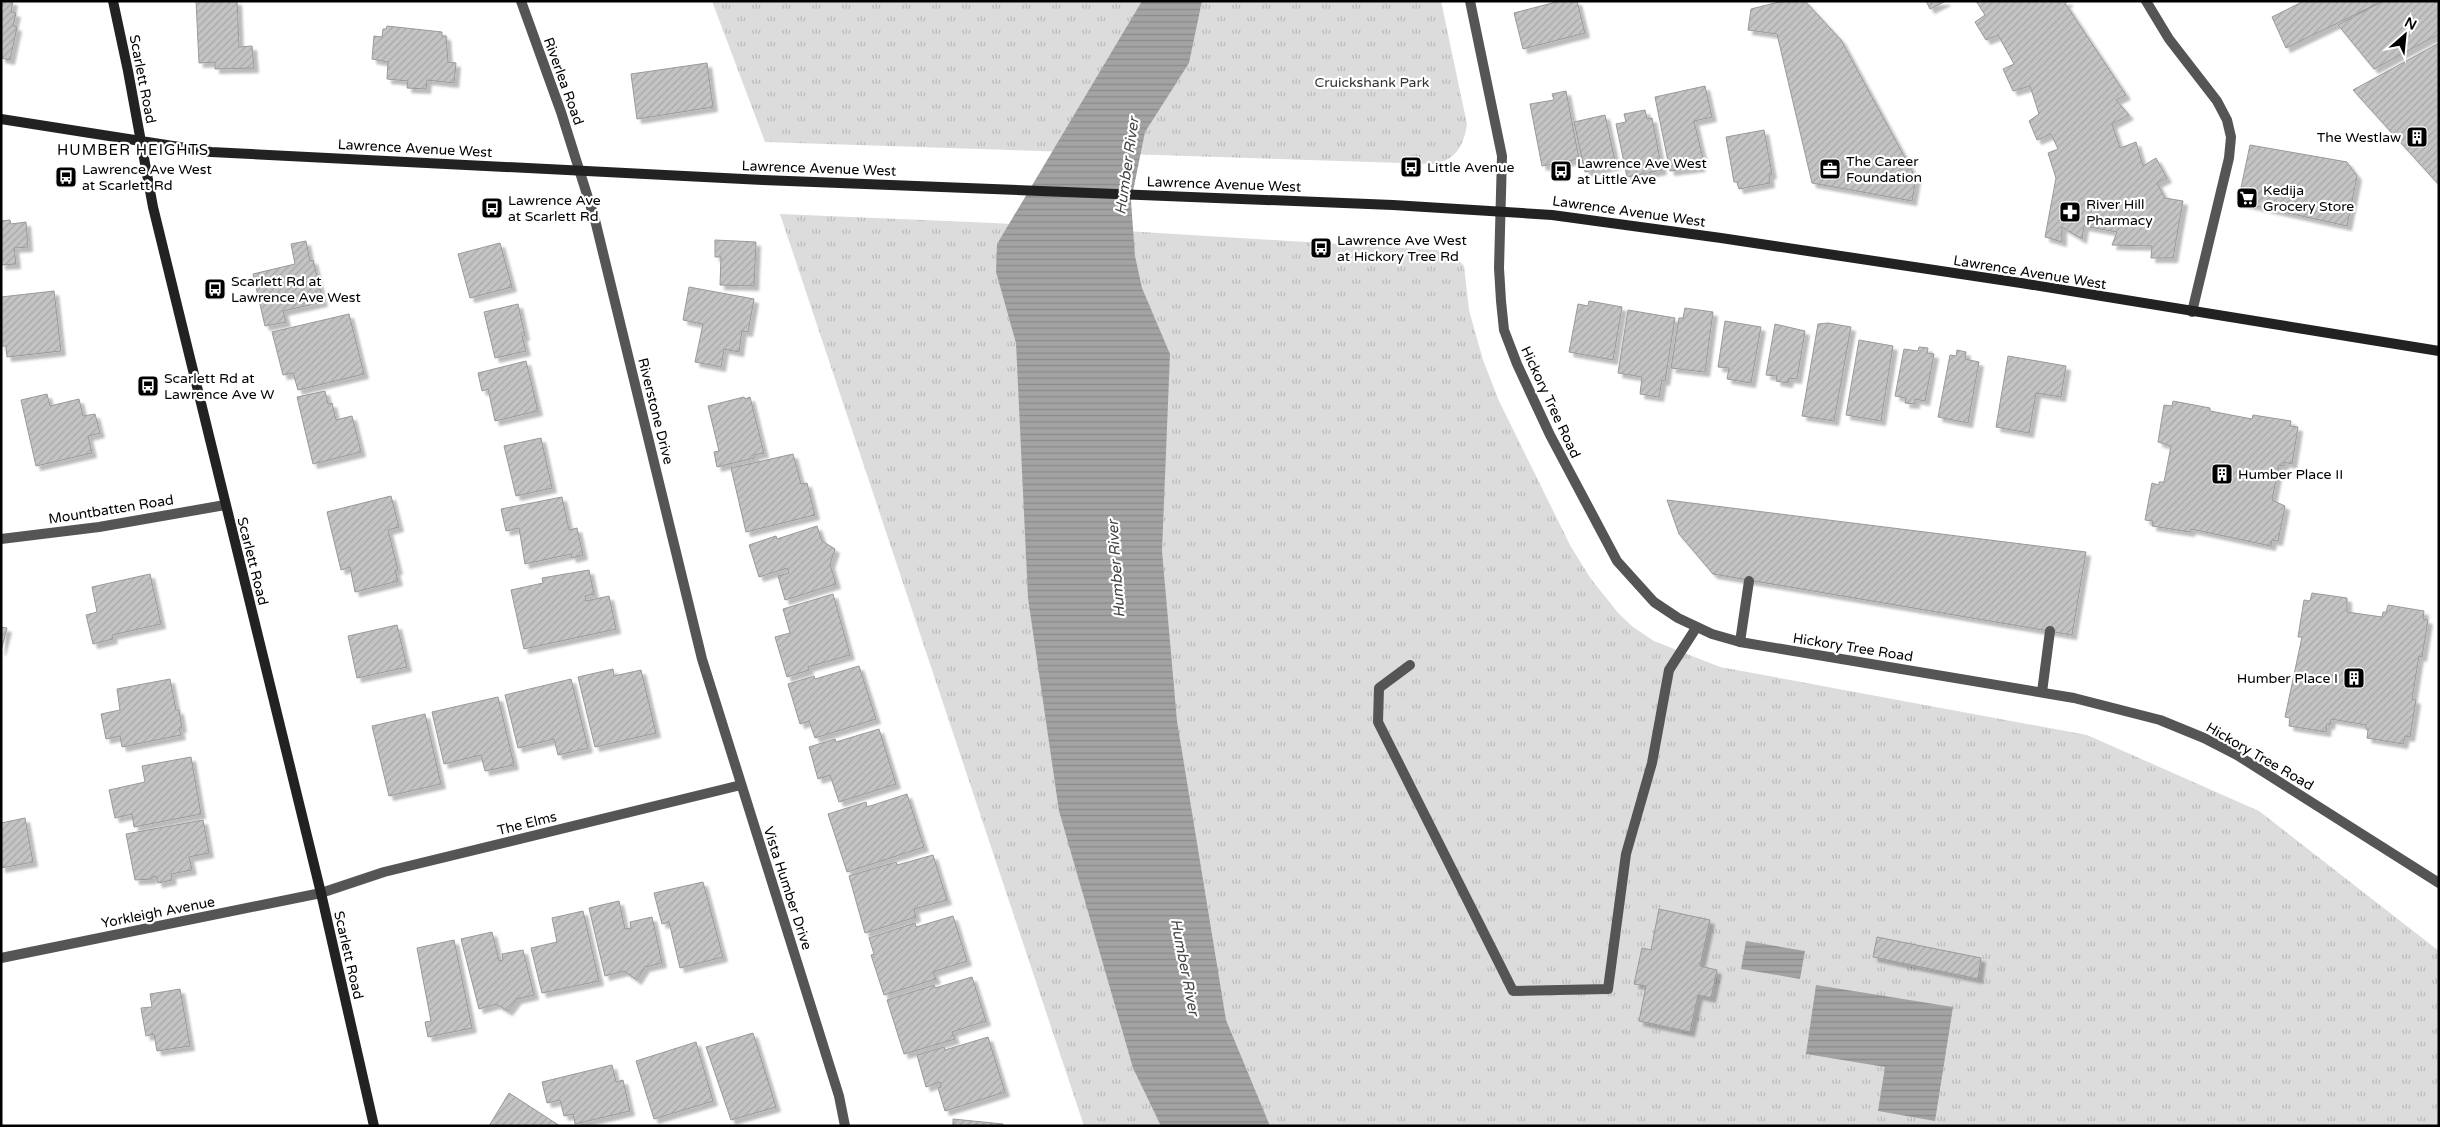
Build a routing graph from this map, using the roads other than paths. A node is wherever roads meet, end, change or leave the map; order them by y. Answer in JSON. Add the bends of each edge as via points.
{"nodes":[{"id":1,"x":113,"y":1,"type":"edge"},
{"id":2,"x":521,"y":1,"type":"edge"},
{"id":3,"x":1470,"y":1,"type":"edge"},
{"id":4,"x":2146,"y":1,"type":"edge"},
{"id":5,"x":1,"y":118,"type":"edge"},
{"id":6,"x":141,"y":142,"type":"junction"},
{"id":7,"x":581,"y":170,"type":"junction"},
{"id":8,"x":1501,"y":211,"type":"junction"},
{"id":9,"x":2192,"y":312,"type":"junction"},
{"id":10,"x":2439,"y":351,"type":"edge"},
{"id":11,"x":225,"y":504,"type":"junction"},
{"id":12,"x":1,"y":538,"type":"edge"},
{"id":13,"x":1749,"y":580,"type":"dead end"},
{"id":14,"x":1696,"y":628,"type":"junction"},
{"id":15,"x":2050,"y":631,"type":"dead end"},
{"id":16,"x":1740,"y":642,"type":"junction"},
{"id":17,"x":702,"y":659,"type":"joint"},
{"id":18,"x":1410,"y":665,"type":"dead end"},
{"id":19,"x":2042,"y":692,"type":"junction"},
{"id":20,"x":741,"y":785,"type":"junction"},
{"id":21,"x":2439,"y":884,"type":"edge"},
{"id":22,"x":321,"y":893,"type":"junction"},
{"id":23,"x":1,"y":958,"type":"edge"},
{"id":24,"x":374,"y":1126,"type":"edge"},
{"id":25,"x":845,"y":1126,"type":"edge"}],
"edges":[{"from":1,"to":6,"type":"main road","name":"Scarlett Road"},
{"from":2,"to":7,"type":"street","name":"Riverlea Road"},
{"from":3,"to":8,"type":"street","via":[[1500,136]]},
{"from":4,"to":9,"type":"street","via":[[2169,39],[2217,101],[2231,137]]},
{"from":5,"to":6,"type":"main road","name":"Lawrence Avenue West"},
{"from":6,"to":7,"type":"main road","name":"Lawrence Avenue West","via":[[212,152]]},
{"from":6,"to":11,"type":"main road","name":"Scarlett Road","via":[[153,207]]},
{"from":7,"to":8,"type":"main road","name":"Lawrence Avenue West"},
{"from":7,"to":17,"type":"street","name":"Riverstone Drive"},
{"from":8,"to":9,"type":"main road","name":"Lawrence Avenue West","via":[[1712,236]]},
{"from":8,"to":14,"type":"street","name":"Hickory Tree Road","via":[[1499,268],[1504,330],[1531,396],[1617,562],[1654,602]]},
{"from":9,"to":10,"type":"main road","name":"Lawrence Avenue West"},
{"from":11,"to":12,"type":"street","name":"Mountbatten Road","via":[[99,527]]},
{"from":11,"to":22,"type":"main road","name":"Scarlett Road"},
{"from":13,"to":16,"type":"street"},
{"from":14,"to":16,"type":"street","name":"Hickory Tree Road"},
{"from":14,"to":18,"type":"street","via":[[1669,670],[1652,763],[1626,854],[1608,989],[1513,991],[1378,722],[1379,688]]},
{"from":15,"to":19,"type":"street"},
{"from":16,"to":19,"type":"street","name":"Hickory Tree Road"},
{"from":17,"to":20,"type":"street","name":"Vista Humber Drive"},
{"from":19,"to":21,"type":"street","name":"Hickory Tree Road","via":[[2129,710],[2204,738]]},
{"from":20,"to":22,"type":"street","name":"The Elms","via":[[384,872]]},
{"from":20,"to":25,"type":"street","name":"Vista Humber Drive","via":[[839,1096]]},
{"from":22,"to":23,"type":"street","name":"Yorkleigh Avenue"},
{"from":22,"to":24,"type":"main road","name":"Scarlett Road"}]}
